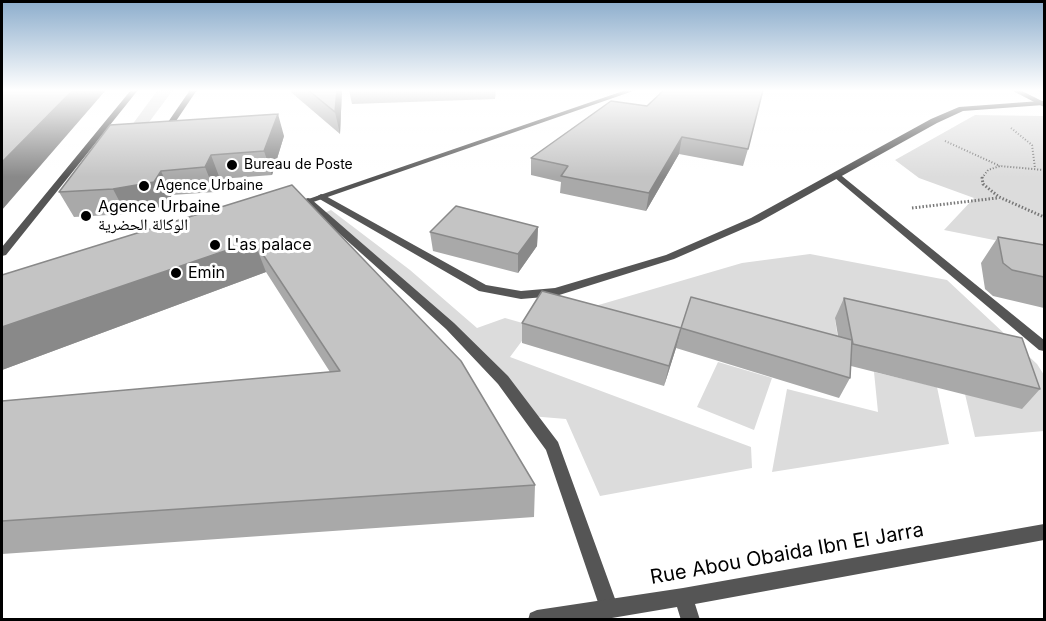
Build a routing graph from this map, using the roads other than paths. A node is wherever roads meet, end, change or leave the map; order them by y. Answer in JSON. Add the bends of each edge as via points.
{"nodes":[{"id":1,"x":111,"y":119,"type":"edge"},
{"id":2,"x":174,"y":119,"type":"edge"},
{"id":3,"x":548,"y":119,"type":"edge"},
{"id":4,"x":941,"y":119,"type":"edge"},
{"id":5,"x":189,"y":132,"type":"edge"},
{"id":6,"x":837,"y":175,"type":"junction"},
{"id":7,"x":315,"y":199,"type":"junction"},
{"id":8,"x":285,"y":209,"type":"edge"},
{"id":9,"x":2,"y":253,"type":"edge"},
{"id":10,"x":1044,"y":347,"type":"edge"},
{"id":11,"x":1044,"y":532,"type":"edge"},
{"id":12,"x":683,"y":597,"type":"junction"},
{"id":13,"x":609,"y":607,"type":"junction"},
{"id":14,"x":537,"y":620,"type":"edge"},
{"id":15,"x":691,"y":620,"type":"edge"}],
"edges":[{"from":1,"to":9,"type":"street"},
{"from":2,"to":5,"type":"street","via":[[170,125]]},
{"from":3,"to":7,"type":"street"},
{"from":4,"to":6,"type":"street"},
{"from":6,"to":7,"type":"street","via":[[755,220],[670,257],[556,292],[521,294],[483,288]]},
{"from":6,"to":10,"type":"street"},
{"from":7,"to":8,"type":"street"},
{"from":7,"to":13,"type":"street","via":[[503,380],[553,447]]},
{"from":11,"to":12,"type":"street","name":"Rue Abou Obaida Ibn El Jarra"},
{"from":12,"to":13,"type":"street","name":"Rue Abou Obaida Ibn El Jarra"},
{"from":12,"to":15,"type":"street"},
{"from":13,"to":14,"type":"street","name":"Rue Abou Obaida Ibn El Jarra"}]}
